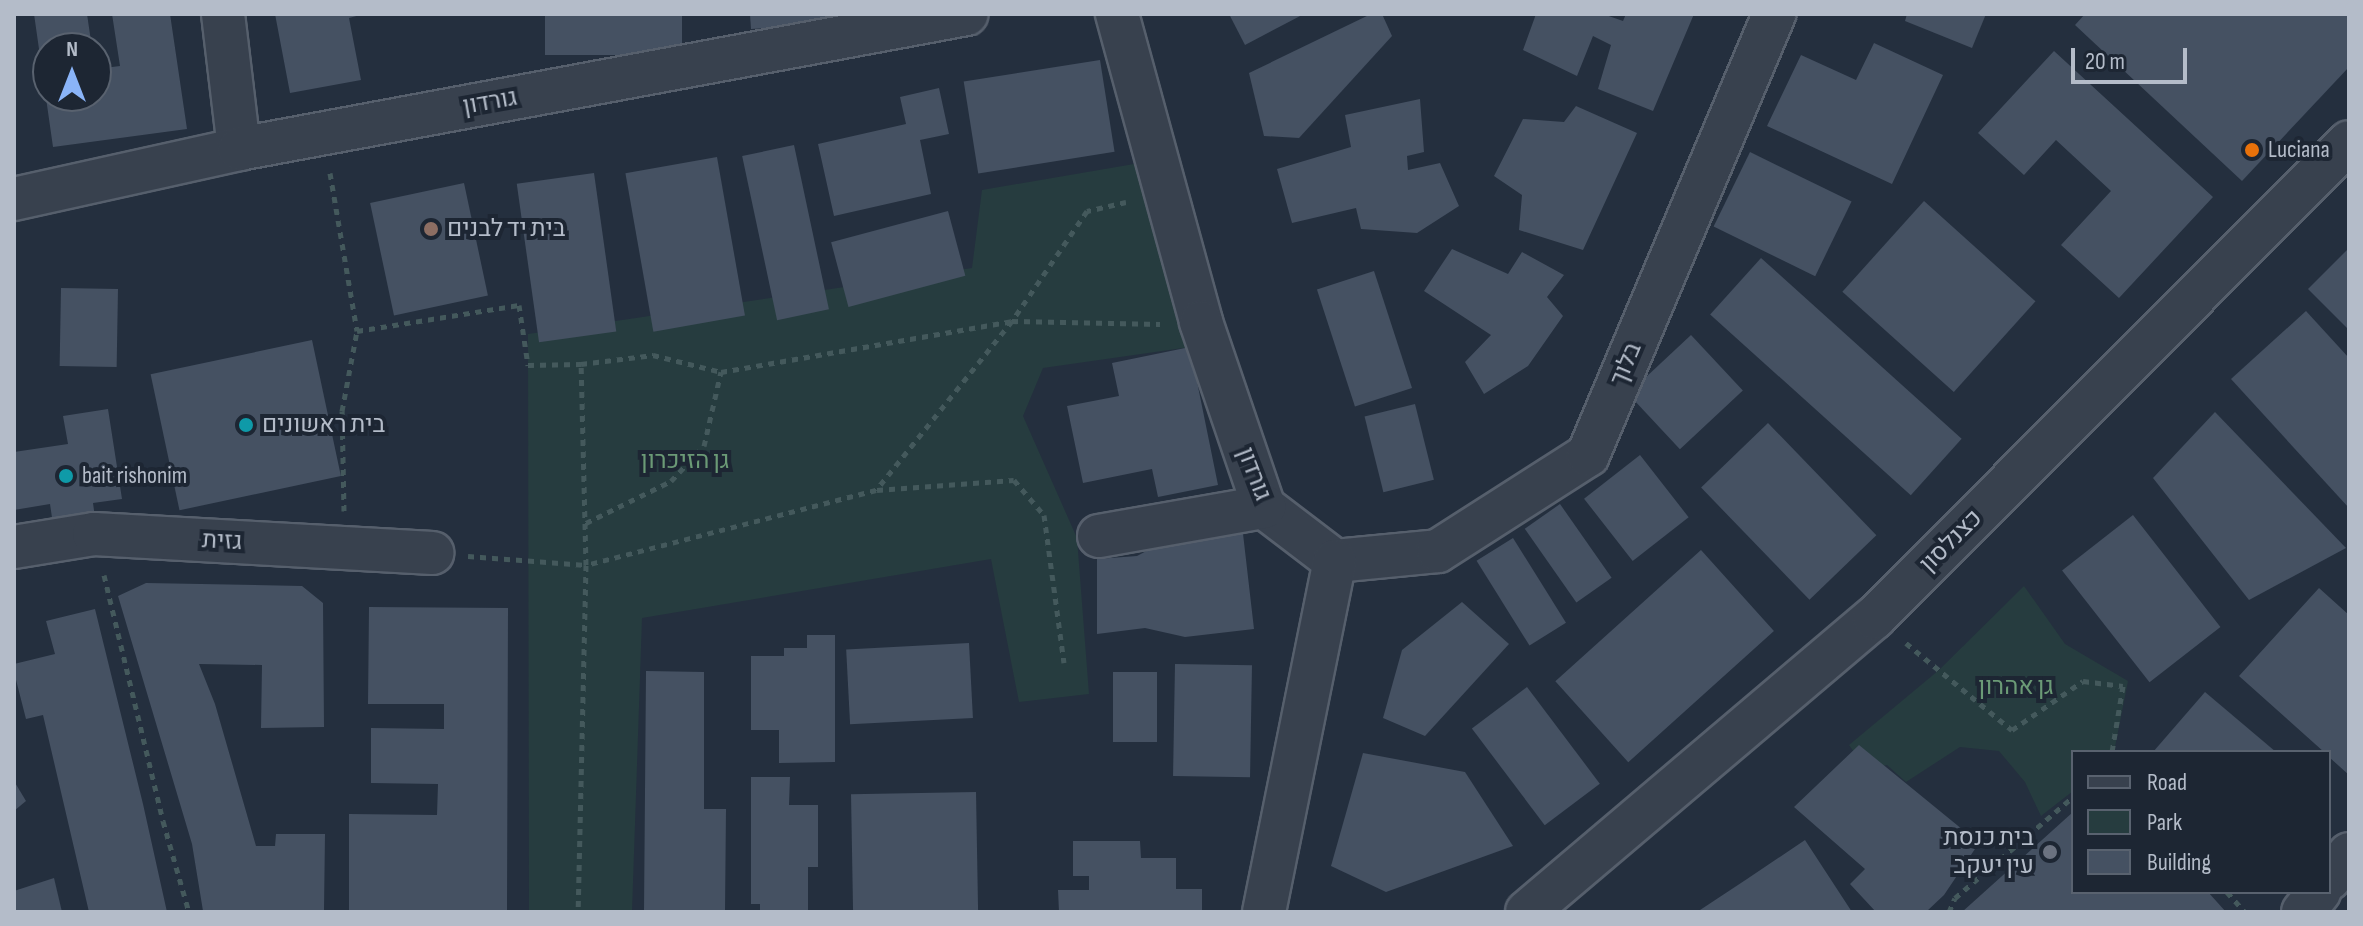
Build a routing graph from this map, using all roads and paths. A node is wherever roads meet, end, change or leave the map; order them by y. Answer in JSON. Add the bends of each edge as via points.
{"nodes":[{"id":1,"x":223,"y":14,"type":"edge"},
{"id":2,"x":967,"y":14,"type":"edge"},
{"id":3,"x":1117,"y":14,"type":"edge"},
{"id":4,"x":1774,"y":14,"type":"edge"},
{"id":5,"x":323,"y":133,"type":"junction"},
{"id":6,"x":2349,"y":142,"type":"edge"},
{"id":7,"x":239,"y":149,"type":"junction"},
{"id":8,"x":1168,"y":194,"type":"junction"},
{"id":9,"x":14,"y":199,"type":"edge"},
{"id":10,"x":1012,"y":321,"type":"junction"},
{"id":11,"x":1201,"y":322,"type":"junction"},
{"id":12,"x":357,"y":331,"type":"junction"},
{"id":13,"x":581,"y":364,"type":"junction"},
{"id":14,"x":721,"y":372,"type":"junction"},
{"id":15,"x":876,"y":490,"type":"junction"},
{"id":16,"x":1264,"y":507,"type":"junction"},
{"id":17,"x":586,"y":523,"type":"junction"},
{"id":18,"x":94,"y":534,"type":"junction"},
{"id":19,"x":1099,"y":536,"type":"dead end"},
{"id":20,"x":14,"y":547,"type":"edge"},
{"id":21,"x":345,"y":548,"type":"junction"},
{"id":22,"x":432,"y":553,"type":"joint"},
{"id":23,"x":1335,"y":561,"type":"junction"},
{"id":24,"x":586,"y":565,"type":"junction"},
{"id":25,"x":1874,"y":618,"type":"junction"},
{"id":26,"x":1064,"y":663,"type":"dead end"},
{"id":27,"x":2112,"y":750,"type":"edge"},
{"id":28,"x":2071,"y":799,"type":"edge"},
{"id":29,"x":2349,"y":854,"type":"edge"},
{"id":30,"x":2331,"y":876,"type":"edge"},
{"id":31,"x":2229,"y":894,"type":"edge"},
{"id":32,"x":2317,"y":894,"type":"edge"},
{"id":33,"x":1271,"y":901,"type":"edge"},
{"id":34,"x":189,"y":912,"type":"edge"},
{"id":35,"x":578,"y":912,"type":"edge"},
{"id":36,"x":1527,"y":912,"type":"edge"},
{"id":37,"x":1949,"y":912,"type":"edge"},
{"id":38,"x":2245,"y":912,"type":"edge"},
{"id":39,"x":2303,"y":912,"type":"edge"}],
"edges":[{"from":1,"to":7,"type":"street"},
{"from":2,"to":5,"type":"street","name":"גורדון"},
{"from":3,"to":8,"type":"street","name":"גורדון"},
{"from":4,"to":23,"type":"street","name":"בלוך","via":[[1588,455],[1438,551]]},
{"from":5,"to":7,"type":"street","name":"גורדון"},
{"from":5,"to":12,"type":"path"},
{"from":6,"to":25,"type":"street","name":"כצנלסון"},
{"from":7,"to":9,"type":"street","name":"גורדון"},
{"from":8,"to":10,"type":"path","via":[[1087,211]]},
{"from":8,"to":11,"type":"street","name":"גורדון"},
{"from":10,"to":11,"type":"path"},
{"from":10,"to":14,"type":"path"},
{"from":10,"to":15,"type":"path"},
{"from":11,"to":16,"type":"street","name":"גורדון"},
{"from":12,"to":13,"type":"path","via":[[519,305],[528,365]]},
{"from":12,"to":21,"type":"path","via":[[342,411]]},
{"from":13,"to":14,"type":"path","via":[[653,355]]},
{"from":13,"to":17,"type":"path"},
{"from":14,"to":17,"type":"path","via":[[704,446],[671,481]]},
{"from":15,"to":24,"type":"path"},
{"from":15,"to":26,"type":"path","via":[[1014,480],[1044,515]]},
{"from":16,"to":19,"type":"street"},
{"from":16,"to":23,"type":"street","name":"גורדון"},
{"from":17,"to":24,"type":"path"},
{"from":18,"to":20,"type":"street","name":"גזית"},
{"from":18,"to":21,"type":"street","name":"גזית"},
{"from":18,"to":34,"type":"path"},
{"from":21,"to":22,"type":"street","name":"גזית"},
{"from":22,"to":24,"type":"path"},
{"from":23,"to":33,"type":"street"},
{"from":24,"to":35,"type":"path"},
{"from":25,"to":27,"type":"path","via":[[2012,730],[2083,681],[2123,686]]},
{"from":25,"to":36,"type":"street","name":"כצנלסון"},
{"from":28,"to":37,"type":"path","via":[[1955,898]]},
{"from":29,"to":30,"type":"street"},
{"from":31,"to":38,"type":"path"},
{"from":32,"to":39,"type":"street"}]}
